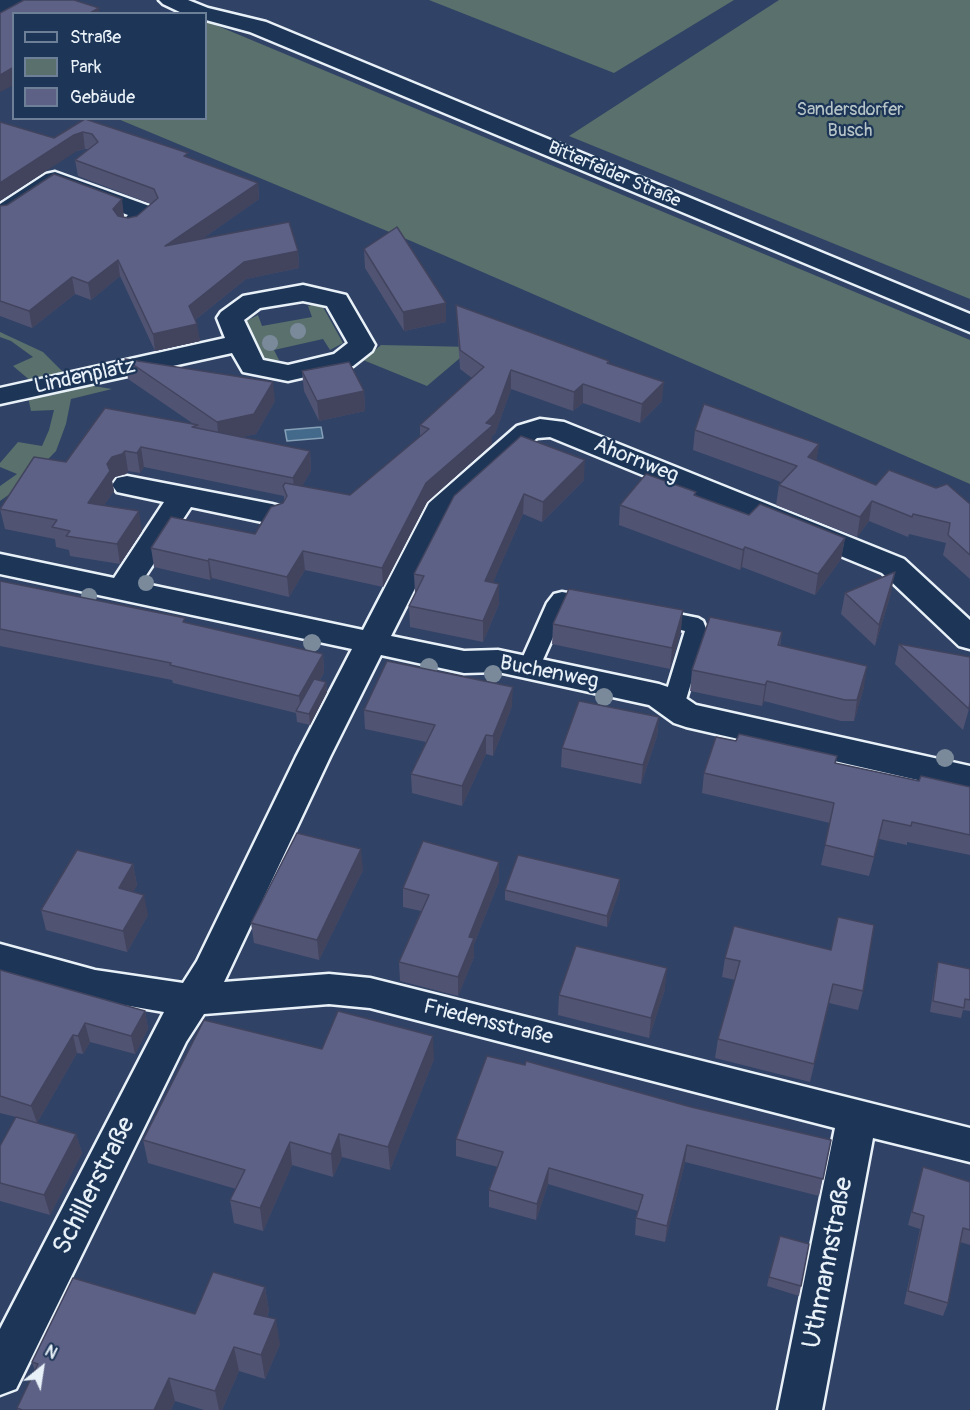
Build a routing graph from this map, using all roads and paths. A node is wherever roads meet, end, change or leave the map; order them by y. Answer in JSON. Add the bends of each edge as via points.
{"nodes":[{"id":1,"x":16,"y":0,"type":"edge"},
{"id":2,"x":170,"y":0,"type":"edge"},
{"id":3,"x":219,"y":0,"type":"edge"},
{"id":4,"x":0,"y":9,"type":"edge"},
{"id":5,"x":200,"y":12,"type":"edge"},
{"id":6,"x":207,"y":14,"type":"edge"},
{"id":7,"x":258,"y":27,"type":"junction"},
{"id":8,"x":78,"y":163,"type":"edge"},
{"id":9,"x":55,"y":179,"type":"junction"},
{"id":10,"x":0,"y":215,"type":"edge"},
{"id":11,"x":130,"y":226,"type":"edge"},
{"id":12,"x":970,"y":324,"type":"edge"},
{"id":13,"x":240,"y":343,"type":"dead end"},
{"id":14,"x":0,"y":396,"type":"edge"},
{"id":15,"x":127,"y":485,"type":"dead end"},
{"id":16,"x":183,"y":496,"type":"junction"},
{"id":17,"x":272,"y":514,"type":"edge"},
{"id":18,"x":0,"y":564,"type":"edge"},
{"id":19,"x":122,"y":589,"type":"junction"},
{"id":20,"x":612,"y":608,"type":"edge"},
{"id":21,"x":634,"y":612,"type":"edge"},
{"id":22,"x":970,"y":638,"type":"edge"},
{"id":23,"x":371,"y":643,"type":"junction"},
{"id":24,"x":529,"y":668,"type":"junction"},
{"id":25,"x":673,"y":706,"type":"junction"},
{"id":26,"x":970,"y":778,"type":"edge"},
{"id":27,"x":0,"y":959,"type":"edge"},
{"id":28,"x":192,"y":1000,"type":"junction"},
{"id":29,"x":857,"y":1116,"type":"junction"},
{"id":30,"x":970,"y":1145,"type":"edge"},
{"id":31,"x":0,"y":1374,"type":"edge"},
{"id":32,"x":800,"y":1410,"type":"edge"}],
"edges":[{"from":1,"to":4,"type":"street"},
{"from":2,"to":5,"type":"street","name":"Bitterfelder Straße"},
{"from":3,"to":7,"type":"street","name":"Bitterfelder Straße"},
{"from":6,"to":7,"type":"street","name":"Bitterfelder Straße"},
{"from":7,"to":12,"type":"street","name":"Bitterfelder Straße"},
{"from":8,"to":9,"type":"street"},
{"from":9,"to":10,"type":"street"},
{"from":9,"to":11,"type":"street","via":[[146,213]]},
{"from":13,"to":14,"type":"street","name":"Lindenplatz"},
{"from":15,"to":16,"type":"street"},
{"from":16,"to":17,"type":"street"},
{"from":16,"to":19,"type":"street"},
{"from":18,"to":19,"type":"street","name":"Buchenweg"},
{"from":19,"to":23,"type":"street","name":"Buchenweg"},
{"from":20,"to":24,"type":"lane","via":[[562,599]]},
{"from":21,"to":25,"type":"lane","via":[[695,626]]},
{"from":22,"to":23,"type":"street","name":"Ahornweg","via":[[893,566],[554,428],[540,428],[527,432],[440,510]]},
{"from":23,"to":24,"type":"street","name":"Buchenweg","via":[[464,662],[498,661]]},
{"from":23,"to":28,"type":"street","name":"Ahornweg","via":[[212,970]]},
{"from":24,"to":25,"type":"street","name":"Buchenweg","via":[[659,696]]},
{"from":25,"to":26,"type":"street","name":"Buchenweg","via":[[686,715]]},
{"from":27,"to":28,"type":"street","name":"Friedensstraße","via":[[104,987]]},
{"from":28,"to":29,"type":"street","name":"Friedensstraße","via":[[329,989],[370,993]]},
{"from":28,"to":31,"type":"street","name":"Schillerstraße","via":[[172,1032]]},
{"from":29,"to":30,"type":"street","name":"Friedensstraße"},
{"from":29,"to":32,"type":"street","name":"Uthmannstraße"}]}
